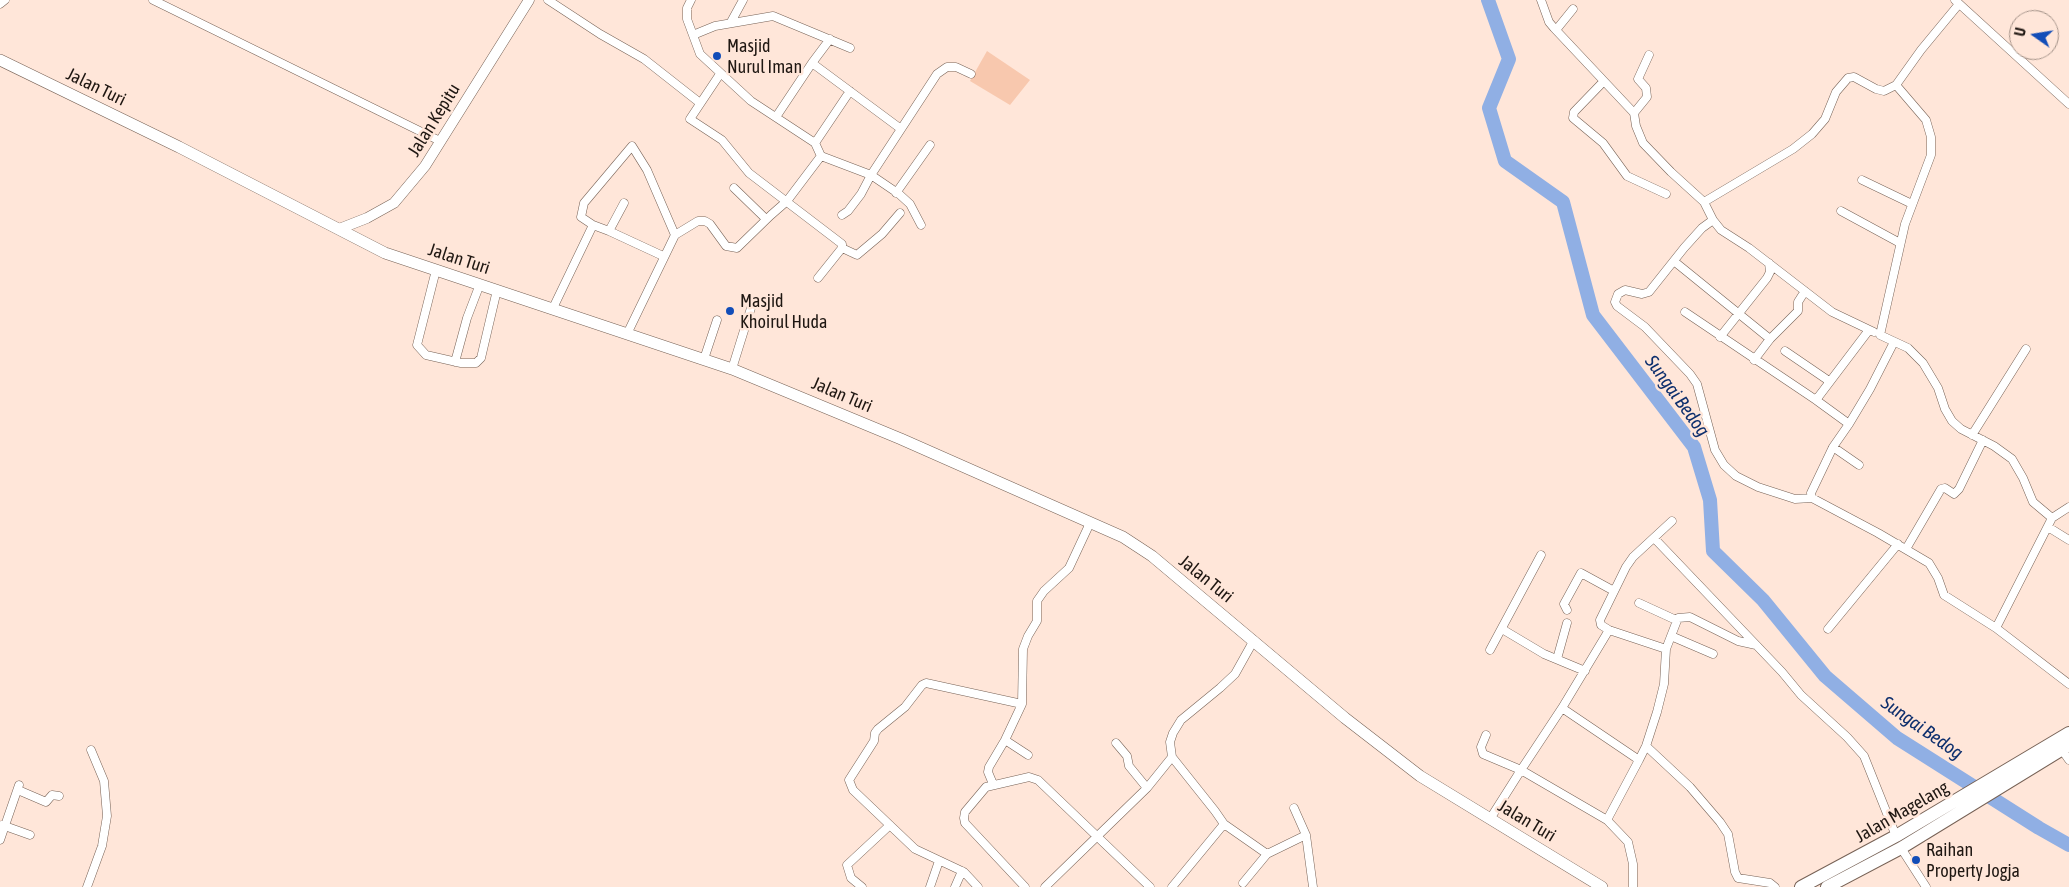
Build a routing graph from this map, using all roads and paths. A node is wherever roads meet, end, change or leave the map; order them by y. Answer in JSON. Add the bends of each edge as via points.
{"nodes":[{"id":1,"x":5,"y":0,"type":"edge"},
{"id":2,"x":153,"y":0,"type":"edge"},
{"id":3,"x":529,"y":0,"type":"edge"},
{"id":4,"x":548,"y":0,"type":"edge"},
{"id":5,"x":691,"y":0,"type":"edge"},
{"id":6,"x":743,"y":0,"type":"edge"},
{"id":7,"x":1541,"y":0,"type":"edge"},
{"id":8,"x":1957,"y":2,"type":"edge"},
{"id":9,"x":0,"y":4,"type":"edge"},
{"id":10,"x":1573,"y":9,"type":"dead end"},
{"id":11,"x":731,"y":22,"type":"junction"},
{"id":12,"x":1556,"y":30,"type":"junction"},
{"id":13,"x":693,"y":35,"type":"junction"},
{"id":14,"x":830,"y":40,"type":"junction"},
{"id":15,"x":850,"y":48,"type":"dead end"},
{"id":16,"x":1649,"y":55,"type":"dead end"},
{"id":17,"x":0,"y":60,"type":"edge"},
{"id":18,"x":812,"y":63,"type":"junction"},
{"id":19,"x":720,"y":74,"type":"junction"},
{"id":20,"x":971,"y":74,"type":"dead end"},
{"id":21,"x":1603,"y":82,"type":"junction"},
{"id":22,"x":1896,"y":85,"type":"junction"},
{"id":23,"x":850,"y":91,"type":"junction"},
{"id":24,"x":700,"y":103,"type":"junction"},
{"id":25,"x":2069,"y":104,"type":"edge"},
{"id":26,"x":1634,"y":113,"type":"junction"},
{"id":27,"x":776,"y":117,"type":"junction"},
{"id":28,"x":901,"y":129,"type":"junction"},
{"id":29,"x":440,"y":142,"type":"junction"},
{"id":30,"x":815,"y":143,"type":"junction"},
{"id":31,"x":930,"y":145,"type":"dead end"},
{"id":32,"x":821,"y":156,"type":"junction"},
{"id":33,"x":871,"y":175,"type":"junction"},
{"id":34,"x":1862,"y":180,"type":"dead end"},
{"id":35,"x":734,"y":188,"type":"dead end"},
{"id":36,"x":896,"y":193,"type":"junction"},
{"id":37,"x":1666,"y":194,"type":"dead end"},
{"id":38,"x":788,"y":202,"type":"junction"},
{"id":39,"x":1704,"y":202,"type":"junction"},
{"id":40,"x":624,"y":203,"type":"dead end"},
{"id":41,"x":1912,"y":204,"type":"junction"},
{"id":42,"x":1841,"y":211,"type":"dead end"},
{"id":43,"x":900,"y":213,"type":"dead end"},
{"id":44,"x":842,"y":215,"type":"dead end"},
{"id":45,"x":367,"y":218,"type":"junction"},
{"id":46,"x":766,"y":219,"type":"junction"},
{"id":47,"x":1712,"y":220,"type":"junction"},
{"id":48,"x":593,"y":225,"type":"junction"},
{"id":49,"x":921,"y":225,"type":"dead end"},
{"id":50,"x":339,"y":229,"type":"junction"},
{"id":51,"x":609,"y":231,"type":"junction"},
{"id":52,"x":675,"y":235,"type":"junction"},
{"id":53,"x":359,"y":240,"type":"junction"},
{"id":54,"x":1900,"y":243,"type":"junction"},
{"id":55,"x":842,"y":248,"type":"junction"},
{"id":56,"x":664,"y":256,"type":"junction"},
{"id":57,"x":1675,"y":262,"type":"junction"},
{"id":58,"x":1769,"y":263,"type":"junction"},
{"id":59,"x":436,"y":270,"type":"junction"},
{"id":60,"x":818,"y":278,"type":"dead end"},
{"id":61,"x":480,"y":284,"type":"junction"},
{"id":62,"x":497,"y":290,"type":"junction"},
{"id":63,"x":1804,"y":291,"type":"junction"},
{"id":64,"x":553,"y":308,"type":"junction"},
{"id":65,"x":750,"y":308,"type":"dead end"},
{"id":66,"x":1685,"y":312,"type":"dead end"},
{"id":67,"x":1740,"y":313,"type":"junction"},
{"id":68,"x":717,"y":320,"type":"dead end"},
{"id":69,"x":1869,"y":330,"type":"junction"},
{"id":70,"x":627,"y":334,"type":"junction"},
{"id":71,"x":1880,"y":335,"type":"junction"},
{"id":72,"x":1720,"y":337,"type":"junction"},
{"id":73,"x":1770,"y":339,"type":"junction"},
{"id":74,"x":1894,"y":342,"type":"junction"},
{"id":75,"x":2026,"y":349,"type":"dead end"},
{"id":76,"x":1785,"y":351,"type":"dead end"},
{"id":77,"x":704,"y":359,"type":"junction"},
{"id":78,"x":1754,"y":360,"type":"junction"},
{"id":79,"x":455,"y":362,"type":"junction"},
{"id":80,"x":732,"y":369,"type":"junction"},
{"id":81,"x":1829,"y":381,"type":"junction"},
{"id":82,"x":1816,"y":400,"type":"junction"},
{"id":83,"x":1848,"y":424,"type":"junction"},
{"id":84,"x":1972,"y":434,"type":"junction"},
{"id":85,"x":1983,"y":440,"type":"junction"},
{"id":86,"x":1833,"y":447,"type":"junction"},
{"id":87,"x":1859,"y":465,"type":"dead end"},
{"id":88,"x":1812,"y":498,"type":"junction"},
{"id":89,"x":2069,"y":507,"type":"edge"},
{"id":90,"x":2052,"y":518,"type":"junction"},
{"id":91,"x":1672,"y":522,"type":"dead end"},
{"id":92,"x":1090,"y":523,"type":"junction"},
{"id":93,"x":2048,"y":527,"type":"junction"},
{"id":94,"x":1654,"y":538,"type":"junction"},
{"id":95,"x":2069,"y":540,"type":"edge"},
{"id":96,"x":1898,"y":544,"type":"junction"},
{"id":97,"x":1906,"y":549,"type":"junction"},
{"id":98,"x":1541,"y":555,"type":"dead end"},
{"id":99,"x":1614,"y":591,"type":"junction"},
{"id":100,"x":1639,"y":604,"type":"dead end"},
{"id":101,"x":1567,"y":610,"type":"dead end"},
{"id":102,"x":1676,"y":620,"type":"junction"},
{"id":103,"x":1567,"y":623,"type":"dead end"},
{"id":104,"x":1828,"y":628,"type":"dead end"},
{"id":105,"x":1996,"y":628,"type":"junction"},
{"id":106,"x":1502,"y":629,"type":"junction"},
{"id":107,"x":1609,"y":630,"type":"junction"},
{"id":108,"x":1671,"y":636,"type":"junction"},
{"id":109,"x":1254,"y":640,"type":"junction"},
{"id":110,"x":1756,"y":645,"type":"junction"},
{"id":111,"x":1666,"y":649,"type":"junction"},
{"id":112,"x":1490,"y":650,"type":"dead end"},
{"id":113,"x":1713,"y":654,"type":"dead end"},
{"id":114,"x":1558,"y":659,"type":"junction"},
{"id":115,"x":1585,"y":671,"type":"junction"},
{"id":116,"x":2069,"y":684,"type":"edge"},
{"id":117,"x":1022,"y":704,"type":"junction"},
{"id":118,"x":1562,"y":708,"type":"junction"},
{"id":119,"x":2069,"y":733,"type":"edge"},
{"id":120,"x":1486,"y":735,"type":"dead end"},
{"id":121,"x":1005,"y":740,"type":"junction"},
{"id":122,"x":1116,"y":744,"type":"dead end"},
{"id":123,"x":1646,"y":746,"type":"junction"},
{"id":124,"x":90,"y":750,"type":"dead end"},
{"id":125,"x":2067,"y":752,"type":"edge"},
{"id":126,"x":1028,"y":754,"type":"dead end"},
{"id":127,"x":1172,"y":757,"type":"junction"},
{"id":128,"x":1639,"y":760,"type":"junction"},
{"id":129,"x":1521,"y":770,"type":"junction"},
{"id":130,"x":2003,"y":779,"type":"junction"},
{"id":131,"x":992,"y":784,"type":"junction"},
{"id":132,"x":1147,"y":788,"type":"junction"},
{"id":133,"x":59,"y":796,"type":"dead end"},
{"id":134,"x":1294,"y":808,"type":"dead end"},
{"id":135,"x":1490,"y":819,"type":"junction"},
{"id":136,"x":1607,"y":820,"type":"junction"},
{"id":137,"x":1224,"y":824,"type":"junction"},
{"id":138,"x":2,"y":825,"type":"edge"},
{"id":139,"x":890,"y":825,"type":"junction"},
{"id":140,"x":30,"y":835,"type":"dead end"},
{"id":141,"x":1306,"y":835,"type":"junction"},
{"id":142,"x":1098,"y":836,"type":"junction"},
{"id":143,"x":0,"y":840,"type":"edge"},
{"id":144,"x":1899,"y":842,"type":"junction"},
{"id":145,"x":1267,"y":854,"type":"junction"},
{"id":146,"x":939,"y":861,"type":"junction"},
{"id":147,"x":962,"y":871,"type":"junction"},
{"id":148,"x":1243,"y":883,"type":"dead end"},
{"id":149,"x":87,"y":887,"type":"edge"},
{"id":150,"x":862,"y":887,"type":"edge"},
{"id":151,"x":930,"y":887,"type":"edge"},
{"id":152,"x":955,"y":887,"type":"edge"},
{"id":153,"x":978,"y":887,"type":"edge"},
{"id":154,"x":1025,"y":887,"type":"edge"},
{"id":155,"x":1045,"y":887,"type":"edge"},
{"id":156,"x":1150,"y":887,"type":"edge"},
{"id":157,"x":1172,"y":887,"type":"edge"},
{"id":158,"x":1312,"y":887,"type":"edge"},
{"id":159,"x":1602,"y":887,"type":"edge"},
{"id":160,"x":1633,"y":887,"type":"edge"},
{"id":161,"x":1775,"y":887,"type":"edge"},
{"id":162,"x":1801,"y":887,"type":"edge"},
{"id":163,"x":1827,"y":887,"type":"edge"},
{"id":164,"x":1926,"y":887,"type":"edge"}],
"edges":[{"from":1,"to":9,"type":"street"},
{"from":2,"to":29,"type":"street"},
{"from":3,"to":29,"type":"street","name":"Jalan Kepitu"},
{"from":4,"to":24,"type":"street","via":[[644,59]]},
{"from":5,"to":13,"type":"street","via":[[687,19]]},
{"from":6,"to":11,"type":"street"},
{"from":7,"to":12,"type":"street","via":[[1549,22]]},
{"from":8,"to":22,"type":"street"},
{"from":8,"to":25,"type":"street"},
{"from":10,"to":12,"type":"street"},
{"from":11,"to":13,"type":"street"},
{"from":11,"to":14,"type":"street","via":[[773,16]]},
{"from":12,"to":21,"type":"street"},
{"from":13,"to":19,"type":"street","via":[[700,54]]},
{"from":14,"to":15,"type":"street"},
{"from":14,"to":18,"type":"street"},
{"from":16,"to":26,"type":"street","via":[[1638,78],[1646,88],[1647,97]]},
{"from":17,"to":50,"type":"main road","name":"Jalan Turi"},
{"from":18,"to":23,"type":"street"},
{"from":18,"to":27,"type":"street"},
{"from":19,"to":24,"type":"street"},
{"from":19,"to":27,"type":"street"},
{"from":20,"to":28,"type":"street","via":[[956,67],[947,67],[937,74]]},
{"from":21,"to":26,"type":"street"},
{"from":21,"to":37,"type":"street","via":[[1574,112],[1573,118],[1604,143],[1627,176]]},
{"from":22,"to":39,"type":"street","via":[[1884,91],[1876,90],[1854,77],[1848,78],[1836,92],[1825,118],[1812,134]]},
{"from":22,"to":41,"type":"street","via":[[1926,120],[1932,137],[1931,155]]},
{"from":23,"to":28,"type":"street"},
{"from":23,"to":30,"type":"street"},
{"from":24,"to":38,"type":"street","via":[[690,119],[722,140],[745,169]]},
{"from":26,"to":39,"type":"street","via":[[1644,143]]},
{"from":27,"to":30,"type":"street"},
{"from":28,"to":33,"type":"street"},
{"from":29,"to":45,"type":"street","name":"Jalan Kepitu","via":[[394,203]]},
{"from":30,"to":32,"type":"street"},
{"from":31,"to":36,"type":"street"},
{"from":32,"to":33,"type":"street"},
{"from":32,"to":38,"type":"street"},
{"from":33,"to":36,"type":"street"},
{"from":33,"to":44,"type":"street","via":[[861,194]]},
{"from":34,"to":41,"type":"street"},
{"from":35,"to":46,"type":"street"},
{"from":36,"to":49,"type":"street","via":[[910,204]]},
{"from":38,"to":46,"type":"street"},
{"from":38,"to":55,"type":"street","via":[[842,244]]},
{"from":39,"to":47,"type":"street"},
{"from":40,"to":51,"type":"street"},
{"from":41,"to":54,"type":"street"},
{"from":42,"to":54,"type":"street"},
{"from":43,"to":55,"type":"street","via":[[857,255]]},
{"from":45,"to":50,"type":"street","name":"Jalan Kepitu"},
{"from":45,"to":53,"type":"street","via":[[357,230]]},
{"from":46,"to":52,"type":"street","via":[[737,248],[726,246],[705,221],[698,221]]},
{"from":47,"to":57,"type":"street","via":[[1696,234]]},
{"from":47,"to":58,"type":"street","via":[[1721,230]]},
{"from":48,"to":51,"type":"street"},
{"from":48,"to":52,"type":"street","via":[[581,217],[584,203],[632,146],[647,170]]},
{"from":48,"to":64,"type":"street"},
{"from":50,"to":53,"type":"main road","name":"Jalan Turi"},
{"from":51,"to":56,"type":"street"},
{"from":52,"to":56,"type":"street"},
{"from":53,"to":59,"type":"main road","name":"Jalan Turi","via":[[385,253]]},
{"from":54,"to":71,"type":"street"},
{"from":55,"to":60,"type":"street"},
{"from":56,"to":70,"type":"street"},
{"from":57,"to":67,"type":"street"},
{"from":57,"to":88,"type":"street","via":[[1649,292],[1620,292],[1616,298],[1617,306],[1645,327],[1697,384],[1715,450],[1724,465],[1758,488],[1795,499]]},
{"from":58,"to":63,"type":"street"},
{"from":58,"to":67,"type":"street","via":[[1767,278]]},
{"from":59,"to":61,"type":"main road","name":"Jalan Turi"},
{"from":59,"to":79,"type":"street","via":[[417,344],[426,355]]},
{"from":61,"to":62,"type":"main road","name":"Jalan Turi"},
{"from":61,"to":79,"type":"street"},
{"from":62,"to":64,"type":"main road","name":"Jalan Turi"},
{"from":62,"to":79,"type":"street","via":[[481,358],[471,364]]},
{"from":63,"to":69,"type":"street","via":[[1832,312]]},
{"from":63,"to":73,"type":"street","via":[[1798,302],[1798,311]]},
{"from":64,"to":70,"type":"main road","name":"Jalan Turi"},
{"from":65,"to":80,"type":"street"},
{"from":66,"to":72,"type":"street"},
{"from":67,"to":72,"type":"street"},
{"from":67,"to":73,"type":"street"},
{"from":68,"to":77,"type":"street"},
{"from":69,"to":71,"type":"street"},
{"from":69,"to":81,"type":"street"},
{"from":70,"to":77,"type":"main road","name":"Jalan Turi"},
{"from":71,"to":74,"type":"street"},
{"from":72,"to":78,"type":"street"},
{"from":73,"to":78,"type":"street"},
{"from":74,"to":83,"type":"street"},
{"from":74,"to":84,"type":"street","via":[[1908,348],[1923,363],[1952,421]]},
{"from":75,"to":84,"type":"street"},
{"from":76,"to":81,"type":"street"},
{"from":77,"to":80,"type":"main road","name":"Jalan Turi"},
{"from":78,"to":82,"type":"street"},
{"from":80,"to":92,"type":"main road","name":"Jalan Turi","via":[[901,438]]},
{"from":81,"to":82,"type":"street"},
{"from":82,"to":83,"type":"street"},
{"from":83,"to":86,"type":"street"},
{"from":84,"to":85,"type":"street"},
{"from":85,"to":90,"type":"street","via":[[2012,459],[2033,502]]},
{"from":85,"to":97,"type":"street","via":[[1959,489],[1954,494],[1941,489]]},
{"from":86,"to":87,"type":"street"},
{"from":86,"to":88,"type":"street","via":[[1811,493]]},
{"from":88,"to":96,"type":"street"},
{"from":89,"to":90,"type":"street"},
{"from":90,"to":93,"type":"street"},
{"from":91,"to":94,"type":"street"},
{"from":92,"to":109,"type":"main road","name":"Jalan Turi","via":[[1123,537],[1152,556]]},
{"from":92,"to":117,"type":"street","via":[[1069,568],[1041,594],[1036,603],[1037,621],[1024,649]]},
{"from":93,"to":95,"type":"street"},
{"from":93,"to":105,"type":"street"},
{"from":94,"to":99,"type":"street","via":[[1633,557]]},
{"from":94,"to":110,"type":"street"},
{"from":96,"to":97,"type":"street"},
{"from":96,"to":104,"type":"street"},
{"from":97,"to":105,"type":"street","via":[[1929,563],[1944,595]]},
{"from":98,"to":106,"type":"street"},
{"from":99,"to":101,"type":"street","via":[[1581,573],[1564,604]]},
{"from":99,"to":107,"type":"street","via":[[1600,620],[1601,625]]},
{"from":100,"to":102,"type":"street"},
{"from":102,"to":108,"type":"street"},
{"from":102,"to":110,"type":"street","via":[[1690,617],[1738,641]]},
{"from":103,"to":114,"type":"street"},
{"from":105,"to":116,"type":"street"},
{"from":106,"to":112,"type":"street"},
{"from":106,"to":114,"type":"street"},
{"from":107,"to":111,"type":"street"},
{"from":107,"to":115,"type":"street"},
{"from":108,"to":111,"type":"street"},
{"from":108,"to":113,"type":"street"},
{"from":109,"to":127,"type":"street","via":[[1235,674],[1181,720],[1170,742]]},
{"from":109,"to":135,"type":"main road","name":"Jalan Turi","via":[[1345,718],[1420,776]]},
{"from":110,"to":144,"type":"street","via":[[1800,695],[1848,737],[1864,756]]},
{"from":111,"to":123,"type":"street","via":[[1664,684]]},
{"from":114,"to":115,"type":"street"},
{"from":115,"to":118,"type":"street"},
{"from":117,"to":121,"type":"street"},
{"from":117,"to":139,"type":"street","via":[[926,683],[922,685],[905,707],[878,728],[874,741],[849,780],[853,790]]},
{"from":118,"to":128,"type":"street"},
{"from":118,"to":129,"type":"street"},
{"from":119,"to":130,"type":"highway","name":"Jalan Magelang"},
{"from":120,"to":129,"type":"street","via":[[1481,747],[1484,754]]},
{"from":121,"to":126,"type":"street"},
{"from":121,"to":131,"type":"street","via":[[988,770]]},
{"from":122,"to":132,"type":"street"},
{"from":123,"to":128,"type":"street"},
{"from":123,"to":161,"type":"street","via":[[1690,786],[1720,822],[1728,834],[1738,878],[1770,883]]},
{"from":124,"to":149,"type":"street","via":[[104,781],[107,816],[102,846]]},
{"from":125,"to":130,"type":"highway","name":"Jalan Magelang"},
{"from":127,"to":132,"type":"street"},
{"from":127,"to":137,"type":"street"},
{"from":128,"to":136,"type":"street"},
{"from":129,"to":135,"type":"street"},
{"from":129,"to":136,"type":"street"},
{"from":130,"to":144,"type":"highway","name":"Jalan Magelang"},
{"from":131,"to":142,"type":"street","via":[[1034,778]]},
{"from":131,"to":154,"type":"street","via":[[982,790],[964,818]]},
{"from":132,"to":142,"type":"street"},
{"from":133,"to":138,"type":"street","via":[[52,795],[46,802],[19,788]]},
{"from":134,"to":141,"type":"street"},
{"from":135,"to":159,"type":"main road","name":"Jalan Turi"},
{"from":136,"to":160,"type":"street","via":[[1628,842],[1633,864]]},
{"from":137,"to":145,"type":"street"},
{"from":137,"to":157,"type":"street"},
{"from":138,"to":140,"type":"street"},
{"from":138,"to":143,"type":"street"},
{"from":139,"to":146,"type":"street","via":[[915,849]]},
{"from":139,"to":150,"type":"street","via":[[847,865],[851,878]]},
{"from":141,"to":145,"type":"street"},
{"from":141,"to":158,"type":"street"},
{"from":142,"to":155,"type":"street"},
{"from":142,"to":156,"type":"street"},
{"from":144,"to":162,"type":"highway","name":"Jalan Magelang"},
{"from":144,"to":163,"type":"highway","name":"Jalan Magelang"},
{"from":144,"to":164,"type":"street"},
{"from":145,"to":148,"type":"street"},
{"from":146,"to":147,"type":"street"},
{"from":146,"to":151,"type":"street"},
{"from":147,"to":152,"type":"street"},
{"from":147,"to":153,"type":"street"}]}
